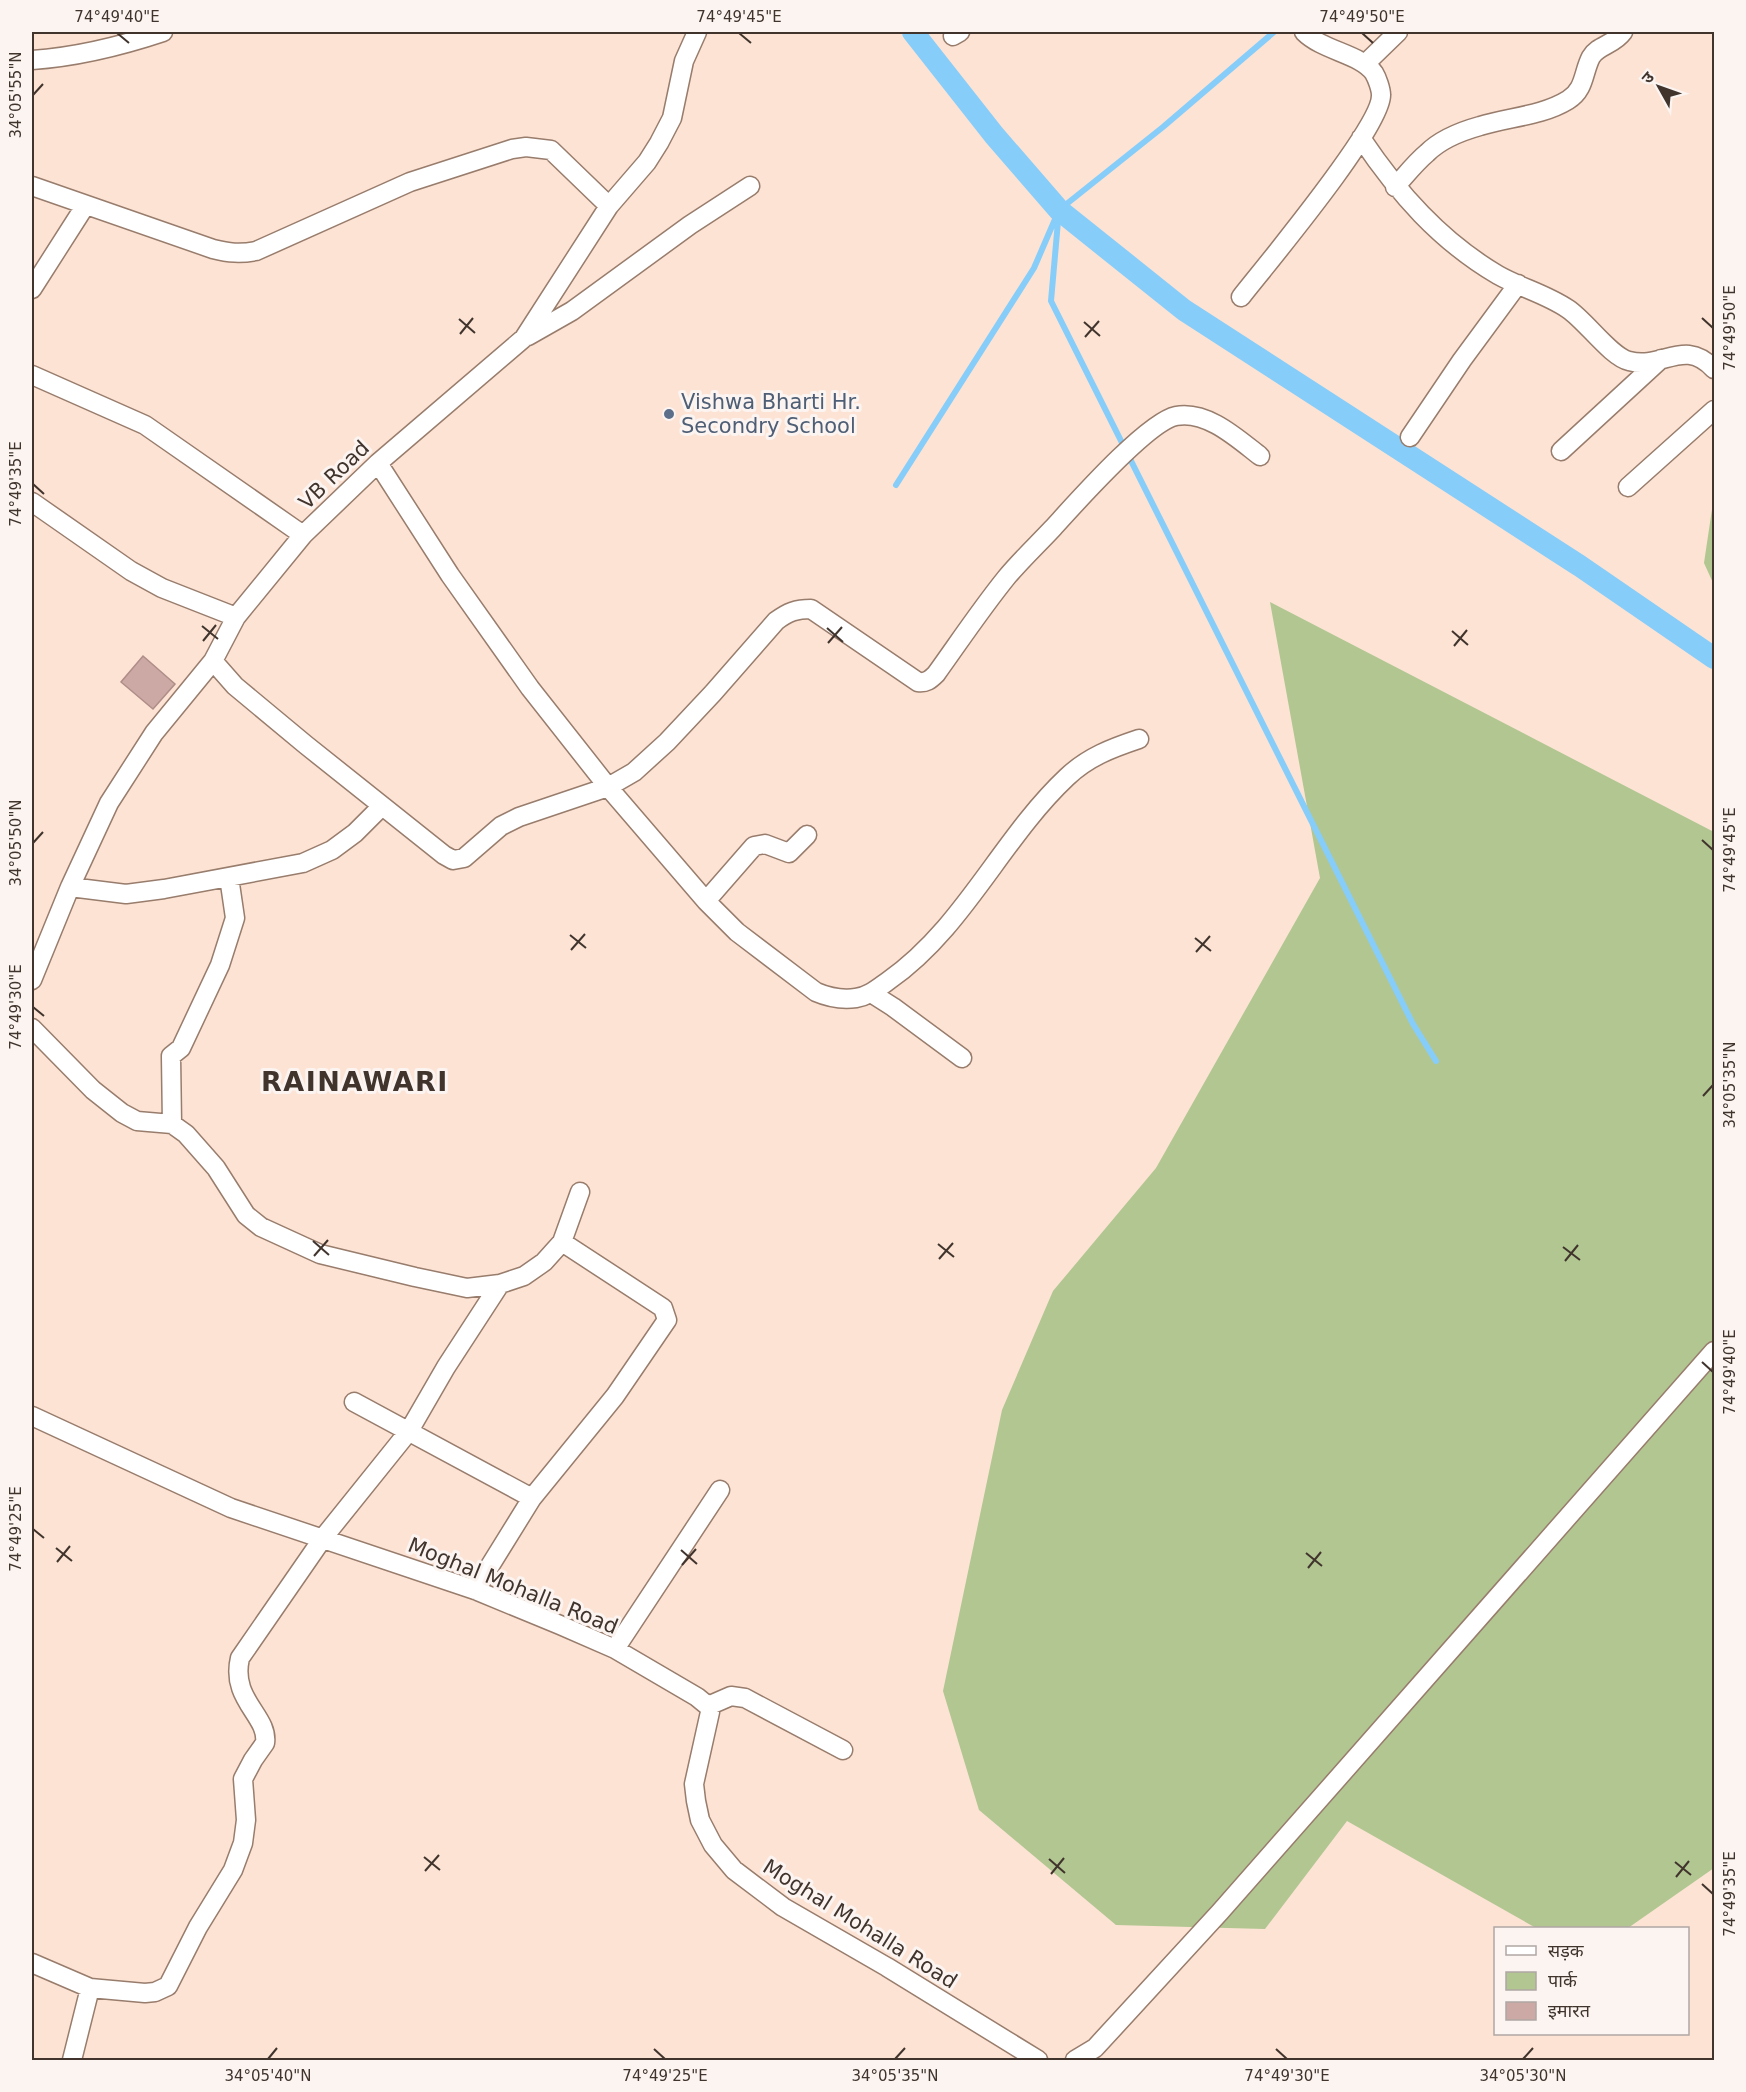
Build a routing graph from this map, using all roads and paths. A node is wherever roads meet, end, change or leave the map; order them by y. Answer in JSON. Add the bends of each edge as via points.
{"nodes":[{"id":1,"x":163,"y":32,"type":"edge"},
{"id":2,"x":697,"y":32,"type":"edge"},
{"id":3,"x":1398,"y":32,"type":"edge"},
{"id":4,"x":1623,"y":32,"type":"edge"},
{"id":5,"x":1305,"y":33,"type":"edge"},
{"id":6,"x":32,"y":60,"type":"edge"},
{"id":7,"x":1365,"y":64,"type":"junction"},
{"id":8,"x":1361,"y":138,"type":"junction"},
{"id":9,"x":32,"y":186,"type":"edge"},
{"id":10,"x":750,"y":186,"type":"dead end"},
{"id":11,"x":1395,"y":187,"type":"junction"},
{"id":12,"x":85,"y":206,"type":"junction"},
{"id":13,"x":609,"y":206,"type":"junction"},
{"id":14,"x":1518,"y":284,"type":"junction"},
{"id":15,"x":32,"y":289,"type":"edge"},
{"id":16,"x":1241,"y":297,"type":"dead end"},
{"id":17,"x":524,"y":338,"type":"junction"},
{"id":18,"x":1661,"y":359,"type":"junction"},
{"id":19,"x":1714,"y":369,"type":"edge"},
{"id":20,"x":32,"y":375,"type":"edge"},
{"id":21,"x":1714,"y":410,"type":"edge"},
{"id":22,"x":1410,"y":437,"type":"dead end"},
{"id":23,"x":1561,"y":451,"type":"dead end"},
{"id":24,"x":1260,"y":456,"type":"dead end"},
{"id":25,"x":378,"y":463,"type":"junction"},
{"id":26,"x":1628,"y":487,"type":"dead end"},
{"id":27,"x":32,"y":502,"type":"edge"},
{"id":28,"x":303,"y":535,"type":"junction"},
{"id":29,"x":236,"y":617,"type":"junction"},
{"id":30,"x":213,"y":661,"type":"junction"},
{"id":31,"x":1139,"y":739,"type":"dead end"},
{"id":32,"x":608,"y":787,"type":"junction"},
{"id":33,"x":382,"y":806,"type":"junction"},
{"id":34,"x":807,"y":835,"type":"dead end"},
{"id":35,"x":229,"y":877,"type":"junction"},
{"id":36,"x":70,"y":887,"type":"junction"},
{"id":37,"x":706,"y":902,"type":"junction"},
{"id":38,"x":32,"y":980,"type":"edge"},
{"id":39,"x":871,"y":993,"type":"junction"},
{"id":40,"x":32,"y":1028,"type":"edge"},
{"id":41,"x":962,"y":1058,"type":"dead end"},
{"id":42,"x":172,"y":1124,"type":"junction"},
{"id":43,"x":580,"y":1192,"type":"dead end"},
{"id":44,"x":562,"y":1242,"type":"junction"},
{"id":45,"x":500,"y":1284,"type":"junction"},
{"id":46,"x":1714,"y":1351,"type":"edge"},
{"id":47,"x":354,"y":1402,"type":"dead end"},
{"id":48,"x":32,"y":1416,"type":"edge"},
{"id":49,"x":410,"y":1431,"type":"junction"},
{"id":50,"x":720,"y":1490,"type":"dead end"},
{"id":51,"x":532,"y":1498,"type":"junction"},
{"id":52,"x":323,"y":1538,"type":"junction"},
{"id":53,"x":475,"y":1590,"type":"junction"},
{"id":54,"x":615,"y":1649,"type":"junction"},
{"id":55,"x":708,"y":1706,"type":"junction"},
{"id":56,"x":843,"y":1750,"type":"dead end"},
{"id":57,"x":32,"y":1963,"type":"edge"},
{"id":58,"x":90,"y":1988,"type":"junction"},
{"id":59,"x":72,"y":2061,"type":"edge"},
{"id":60,"x":1038,"y":2061,"type":"edge"},
{"id":61,"x":1075,"y":2061,"type":"edge"}],
"edges":[{"from":1,"to":6,"type":"street","via":[[93,51]]},
{"from":2,"to":13,"type":"street","name":"VB Road","via":[[684,61],[672,118],[647,162]]},
{"from":3,"to":7,"type":"street"},
{"from":4,"to":11,"type":"street","via":[[1594,53],[1584,81],[1570,99],[1552,108],[1457,135],[1428,151]]},
{"from":5,"to":7,"type":"street","via":[[1323,46]]},
{"from":7,"to":8,"type":"street","via":[[1375,75],[1381,95],[1377,111]]},
{"from":8,"to":11,"type":"street"},
{"from":8,"to":16,"type":"street","via":[[1334,179]]},
{"from":9,"to":12,"type":"street"},
{"from":10,"to":17,"type":"street","via":[[572,310]]},
{"from":11,"to":14,"type":"street","via":[[1417,212],[1482,265]]},
{"from":12,"to":13,"type":"street","via":[[213,249],[242,254],[410,182],[526,147],[551,150]]},
{"from":12,"to":15,"type":"street"},
{"from":13,"to":17,"type":"street","name":"VB Road"},
{"from":14,"to":18,"type":"street","via":[[1565,307],[1621,358],[1644,363]]},
{"from":14,"to":22,"type":"street"},
{"from":17,"to":25,"type":"street","name":"VB Road"},
{"from":18,"to":19,"type":"street","via":[[1695,355]]},
{"from":18,"to":23,"type":"street"},
{"from":20,"to":28,"type":"street","via":[[145,425]]},
{"from":21,"to":26,"type":"street"},
{"from":24,"to":32,"type":"street","via":[[1231,433],[1201,419],[1170,417],[1117,459],[1006,578],[929,681],[918,682],[811,609],[797,609],[776,621],[667,742],[634,772]]},
{"from":25,"to":28,"type":"street","name":"VB Road"},
{"from":25,"to":32,"type":"street","via":[[450,575],[530,688]]},
{"from":27,"to":29,"type":"street","via":[[131,571],[162,588]]},
{"from":28,"to":29,"type":"street","name":"VB Road"},
{"from":29,"to":30,"type":"street","name":"VB Road"},
{"from":30,"to":33,"type":"street","via":[[235,686]]},
{"from":30,"to":36,"type":"street","name":"VB Road","via":[[154,733],[109,803]]},
{"from":31,"to":39,"type":"street","via":[[1094,756],[1067,777],[930,946]]},
{"from":32,"to":33,"type":"street","via":[[519,817],[501,826],[464,858],[453,860]]},
{"from":32,"to":37,"type":"street"},
{"from":33,"to":35,"type":"street","via":[[332,850],[303,863]]},
{"from":34,"to":37,"type":"street","via":[[789,853],[765,844],[754,846]]},
{"from":35,"to":36,"type":"street","via":[[126,894]]},
{"from":35,"to":42,"type":"street","via":[[235,918],[220,965],[181,1048],[171,1056]]},
{"from":36,"to":38,"type":"street","name":"VB Road"},
{"from":37,"to":39,"type":"street","via":[[737,932],[816,993],[838,999]]},
{"from":39,"to":41,"type":"street"},
{"from":40,"to":42,"type":"street","via":[[93,1090],[122,1113],[137,1121]]},
{"from":42,"to":45,"type":"street","via":[[216,1168],[246,1215],[276,1235],[320,1254],[415,1277],[467,1288]]},
{"from":43,"to":44,"type":"street"},
{"from":44,"to":45,"type":"street","via":[[524,1276]]},
{"from":44,"to":51,"type":"street","via":[[663,1308],[667,1320],[615,1396]]},
{"from":45,"to":49,"type":"street"},
{"from":46,"to":61,"type":"street","via":[[1220,1912],[1095,2048]]},
{"from":47,"to":49,"type":"street"},
{"from":48,"to":52,"type":"street","name":"Moghal Mohalla Road","via":[[231,1508]]},
{"from":49,"to":51,"type":"street"},
{"from":49,"to":52,"type":"street"},
{"from":50,"to":54,"type":"street"},
{"from":51,"to":53,"type":"street"},
{"from":52,"to":53,"type":"street","name":"Moghal Mohalla Road"},
{"from":52,"to":58,"type":"street","via":[[240,1658],[237,1678],[241,1692],[266,1737],[243,1779],[246,1820],[243,1843],[232,1870],[168,1986],[145,1993]]},
{"from":53,"to":54,"type":"street","name":"Moghal Mohalla Road"},
{"from":54,"to":55,"type":"street","name":"Moghal Mohalla Road"},
{"from":55,"to":56,"type":"street","via":[[731,1696],[745,1698]]},
{"from":55,"to":60,"type":"street","name":"Moghal Mohalla Road","via":[[710,1717],[694,1784],[696,1801],[700,1820],[713,1845],[734,1870],[783,1907]]},
{"from":57,"to":58,"type":"street"},
{"from":58,"to":59,"type":"street"}]}
